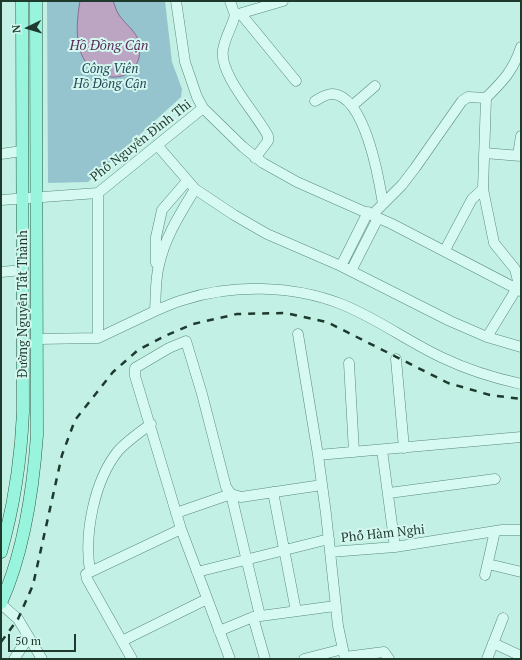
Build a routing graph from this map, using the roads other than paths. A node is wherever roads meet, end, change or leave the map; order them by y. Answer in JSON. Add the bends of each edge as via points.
{"nodes":[{"id":1,"x":22,"y":1,"type":"edge"},
{"id":2,"x":36,"y":1,"type":"edge"},
{"id":3,"x":176,"y":1,"type":"edge"},
{"id":4,"x":230,"y":1,"type":"edge"},
{"id":5,"x":283,"y":1,"type":"edge"},
{"id":6,"x":238,"y":14,"type":"junction"},
{"id":7,"x":521,"y":47,"type":"edge"},
{"id":8,"x":296,"y":81,"type":"dead end"},
{"id":9,"x":375,"y":86,"type":"dead end"},
{"id":10,"x":486,"y":98,"type":"junction"},
{"id":11,"x":315,"y":101,"type":"dead end"},
{"id":12,"x":352,"y":106,"type":"junction"},
{"id":13,"x":203,"y":108,"type":"junction"},
{"id":14,"x":521,"y":136,"type":"edge"},
{"id":15,"x":157,"y":145,"type":"junction"},
{"id":16,"x":22,"y":151,"type":"junction"},
{"id":17,"x":484,"y":153,"type":"junction"},
{"id":18,"x":1,"y":154,"type":"edge"},
{"id":19,"x":520,"y":156,"type":"edge"},
{"id":20,"x":255,"y":158,"type":"junction"},
{"id":21,"x":187,"y":180,"type":"junction"},
{"id":22,"x":195,"y":189,"type":"junction"},
{"id":23,"x":483,"y":190,"type":"junction"},
{"id":24,"x":98,"y":193,"type":"junction"},
{"id":25,"x":37,"y":197,"type":"junction"},
{"id":26,"x":22,"y":199,"type":"junction"},
{"id":27,"x":1,"y":200,"type":"edge"},
{"id":28,"x":383,"y":204,"type":"junction"},
{"id":29,"x":373,"y":215,"type":"junction"},
{"id":30,"x":444,"y":250,"type":"junction"},
{"id":31,"x":341,"y":266,"type":"junction"},
{"id":32,"x":23,"y":270,"type":"junction"},
{"id":33,"x":351,"y":271,"type":"junction"},
{"id":34,"x":1,"y":272,"type":"edge"},
{"id":35,"x":157,"y":275,"type":"junction"},
{"id":36,"x":519,"y":287,"type":"edge"},
{"id":37,"x":155,"y":311,"type":"junction"},
{"id":38,"x":298,"y":334,"type":"dead end"},
{"id":39,"x":487,"y":337,"type":"junction"},
{"id":40,"x":98,"y":338,"type":"junction"},
{"id":41,"x":37,"y":339,"type":"junction"},
{"id":42,"x":521,"y":347,"type":"edge"},
{"id":43,"x":396,"y":359,"type":"dead end"},
{"id":44,"x":348,"y":363,"type":"dead end"},
{"id":45,"x":521,"y":384,"type":"edge"},
{"id":46,"x":23,"y":412,"type":"junction"},
{"id":47,"x":38,"y":413,"type":"junction"},
{"id":48,"x":151,"y":424,"type":"junction"},
{"id":49,"x":521,"y":437,"type":"edge"},
{"id":50,"x":404,"y":448,"type":"junction"},
{"id":51,"x":382,"y":450,"type":"junction"},
{"id":52,"x":354,"y":452,"type":"junction"},
{"id":53,"x":318,"y":455,"type":"junction"},
{"id":54,"x":495,"y":479,"type":"dead end"},
{"id":55,"x":322,"y":485,"type":"junction"},
{"id":56,"x":273,"y":492,"type":"junction"},
{"id":57,"x":389,"y":493,"type":"junction"},
{"id":58,"x":231,"y":494,"type":"junction"},
{"id":59,"x":176,"y":513,"type":"junction"},
{"id":60,"x":181,"y":529,"type":"junction"},
{"id":61,"x":521,"y":530,"type":"edge"},
{"id":62,"x":495,"y":531,"type":"junction"},
{"id":63,"x":329,"y":539,"type":"junction"},
{"id":64,"x":395,"y":547,"type":"junction"},
{"id":65,"x":283,"y":550,"type":"junction"},
{"id":66,"x":1,"y":552,"type":"edge"},
{"id":67,"x":330,"y":552,"type":"junction"},
{"id":68,"x":245,"y":559,"type":"junction"},
{"id":69,"x":488,"y":564,"type":"junction"},
{"id":70,"x":90,"y":571,"type":"junction"},
{"id":71,"x":197,"y":572,"type":"junction"},
{"id":72,"x":521,"y":572,"type":"edge"},
{"id":73,"x":485,"y":575,"type":"dead end"},
{"id":74,"x":207,"y":599,"type":"junction"},
{"id":75,"x":1,"y":604,"type":"edge"},
{"id":76,"x":335,"y":606,"type":"junction"},
{"id":77,"x":296,"y":611,"type":"junction"},
{"id":78,"x":256,"y":617,"type":"junction"},
{"id":79,"x":503,"y":618,"type":"dead end"},
{"id":80,"x":219,"y":632,"type":"junction"},
{"id":81,"x":29,"y":637,"type":"junction"},
{"id":82,"x":122,"y":641,"type":"junction"},
{"id":83,"x":493,"y":643,"type":"junction"},
{"id":84,"x":344,"y":655,"type":"edge"},
{"id":85,"x":521,"y":656,"type":"edge"},
{"id":86,"x":14,"y":659,"type":"edge"},
{"id":87,"x":42,"y":659,"type":"edge"},
{"id":88,"x":132,"y":659,"type":"edge"},
{"id":89,"x":230,"y":659,"type":"edge"},
{"id":90,"x":265,"y":659,"type":"edge"},
{"id":91,"x":304,"y":659,"type":"edge"},
{"id":92,"x":389,"y":659,"type":"edge"},
{"id":93,"x":487,"y":659,"type":"edge"}],
"edges":[{"from":1,"to":16,"type":"main road","name":"Đường Nguyễn Tất Thành"},
{"from":2,"to":25,"type":"main road","name":"Đường Nguyễn Tất Thành"},
{"from":3,"to":13,"type":"street","via":[[187,69]]},
{"from":4,"to":6,"type":"street"},
{"from":5,"to":6,"type":"street"},
{"from":6,"to":8,"type":"street"},
{"from":6,"to":20,"type":"street","via":[[224,42],[223,59],[237,89],[268,136],[268,141]]},
{"from":7,"to":10,"type":"street","via":[[509,74]]},
{"from":9,"to":12,"type":"street"},
{"from":10,"to":17,"type":"street"},
{"from":10,"to":28,"type":"street","via":[[468,97],[462,101],[415,168]]},
{"from":11,"to":12,"type":"street","via":[[333,94],[346,99]]},
{"from":12,"to":28,"type":"street","via":[[372,149]]},
{"from":13,"to":15,"type":"street","name":"Phố Nguyễn Đình Thi"},
{"from":13,"to":20,"type":"street"},
{"from":14,"to":19,"type":"street"},
{"from":15,"to":21,"type":"street"},
{"from":15,"to":24,"type":"street","name":"Phố Nguyễn Đình Thi"},
{"from":16,"to":18,"type":"street"},
{"from":16,"to":26,"type":"main road","name":"Đường Nguyễn Tất Thành"},
{"from":17,"to":19,"type":"street"},
{"from":17,"to":23,"type":"street"},
{"from":20,"to":29,"type":"street","via":[[296,182]]},
{"from":21,"to":22,"type":"street"},
{"from":21,"to":35,"type":"street","via":[[165,205],[160,215],[156,244]]},
{"from":22,"to":31,"type":"street","via":[[267,234]]},
{"from":22,"to":35,"type":"street","via":[[165,242]]},
{"from":23,"to":30,"type":"street","via":[[472,199]]},
{"from":23,"to":36,"type":"street","via":[[494,244],[515,269]]},
{"from":24,"to":25,"type":"street","name":"Phố Nguyễn Đình Thi"},
{"from":24,"to":40,"type":"street"},
{"from":25,"to":26,"type":"street","name":"Phố Nguyễn Đình Thi"},
{"from":25,"to":41,"type":"main road","name":"Đường Nguyễn Tất Thành"},
{"from":26,"to":27,"type":"street","name":"Phố Nguyễn Đình Thi"},
{"from":26,"to":32,"type":"main road","name":"Đường Nguyễn Tất Thành"},
{"from":28,"to":29,"type":"street"},
{"from":29,"to":30,"type":"street"},
{"from":29,"to":31,"type":"street"},
{"from":29,"to":33,"type":"street"},
{"from":30,"to":36,"type":"street"},
{"from":31,"to":33,"type":"street"},
{"from":32,"to":34,"type":"street"},
{"from":32,"to":46,"type":"main road","name":"Đường Nguyễn Tất Thành"},
{"from":33,"to":39,"type":"street"},
{"from":35,"to":37,"type":"street"},
{"from":36,"to":39,"type":"street"},
{"from":37,"to":40,"type":"street"},
{"from":37,"to":45,"type":"street","via":[[183,300],[212,293],[259,289],[299,293],[326,299],[349,308],[460,366]]},
{"from":38,"to":53,"type":"street"},
{"from":39,"to":42,"type":"street"},
{"from":40,"to":41,"type":"street"},
{"from":41,"to":47,"type":"main road","name":"Đường Nguyễn Tất Thành"},
{"from":43,"to":50,"type":"street"},
{"from":44,"to":52,"type":"street"},
{"from":46,"to":47,"type":"main road"},
{"from":46,"to":66,"type":"main road","name":"Đường Nguyễn Tất Thành","via":[[20,457],[11,513]]},
{"from":47,"to":75,"type":"main road","name":"Đường Nguyễn Tất Thành","via":[[36,459],[26,517],[14,569]]},
{"from":48,"to":58,"type":"street","via":[[135,376],[135,368],[186,341],[226,487]]},
{"from":48,"to":59,"type":"street"},
{"from":48,"to":70,"type":"street","via":[[119,450],[105,473],[90,525],[87,550]]},
{"from":49,"to":50,"type":"street"},
{"from":50,"to":51,"type":"street"},
{"from":51,"to":52,"type":"street"},
{"from":51,"to":57,"type":"street"},
{"from":52,"to":53,"type":"street"},
{"from":53,"to":55,"type":"street"},
{"from":54,"to":57,"type":"street"},
{"from":55,"to":56,"type":"street"},
{"from":55,"to":63,"type":"street"},
{"from":56,"to":58,"type":"street","via":[[241,497]]},
{"from":56,"to":65,"type":"street"},
{"from":57,"to":64,"type":"street"},
{"from":58,"to":59,"type":"street"},
{"from":58,"to":68,"type":"street"},
{"from":59,"to":60,"type":"street"},
{"from":60,"to":70,"type":"street"},
{"from":60,"to":71,"type":"street"},
{"from":61,"to":62,"type":"street","name":"Phố Hàm Nghi"},
{"from":62,"to":64,"type":"street","name":"Phố Hàm Nghi"},
{"from":62,"to":69,"type":"street"},
{"from":63,"to":65,"type":"street"},
{"from":63,"to":67,"type":"street"},
{"from":64,"to":67,"type":"street","name":"Phố Hàm Nghi"},
{"from":65,"to":68,"type":"street"},
{"from":65,"to":77,"type":"street"},
{"from":67,"to":76,"type":"street","name":"Phố Hàm Nghi"},
{"from":68,"to":71,"type":"street"},
{"from":68,"to":78,"type":"street"},
{"from":69,"to":72,"type":"street"},
{"from":69,"to":73,"type":"street"},
{"from":70,"to":82,"type":"street","via":[[86,574],[87,579]]},
{"from":71,"to":74,"type":"street"},
{"from":74,"to":80,"type":"street"},
{"from":74,"to":82,"type":"street"},
{"from":75,"to":81,"type":"street","via":[[18,619]]},
{"from":76,"to":77,"type":"street"},
{"from":76,"to":84,"type":"street","name":"Phố Hàm Nghi"},
{"from":77,"to":78,"type":"street"},
{"from":78,"to":80,"type":"street"},
{"from":78,"to":90,"type":"street"},
{"from":79,"to":83,"type":"street"},
{"from":80,"to":89,"type":"street"},
{"from":81,"to":86,"type":"street"},
{"from":81,"to":87,"type":"street"},
{"from":82,"to":88,"type":"street"},
{"from":83,"to":85,"type":"street"},
{"from":83,"to":93,"type":"street"},
{"from":84,"to":91,"type":"street"},
{"from":84,"to":92,"type":"street","via":[[384,652]]}]}
